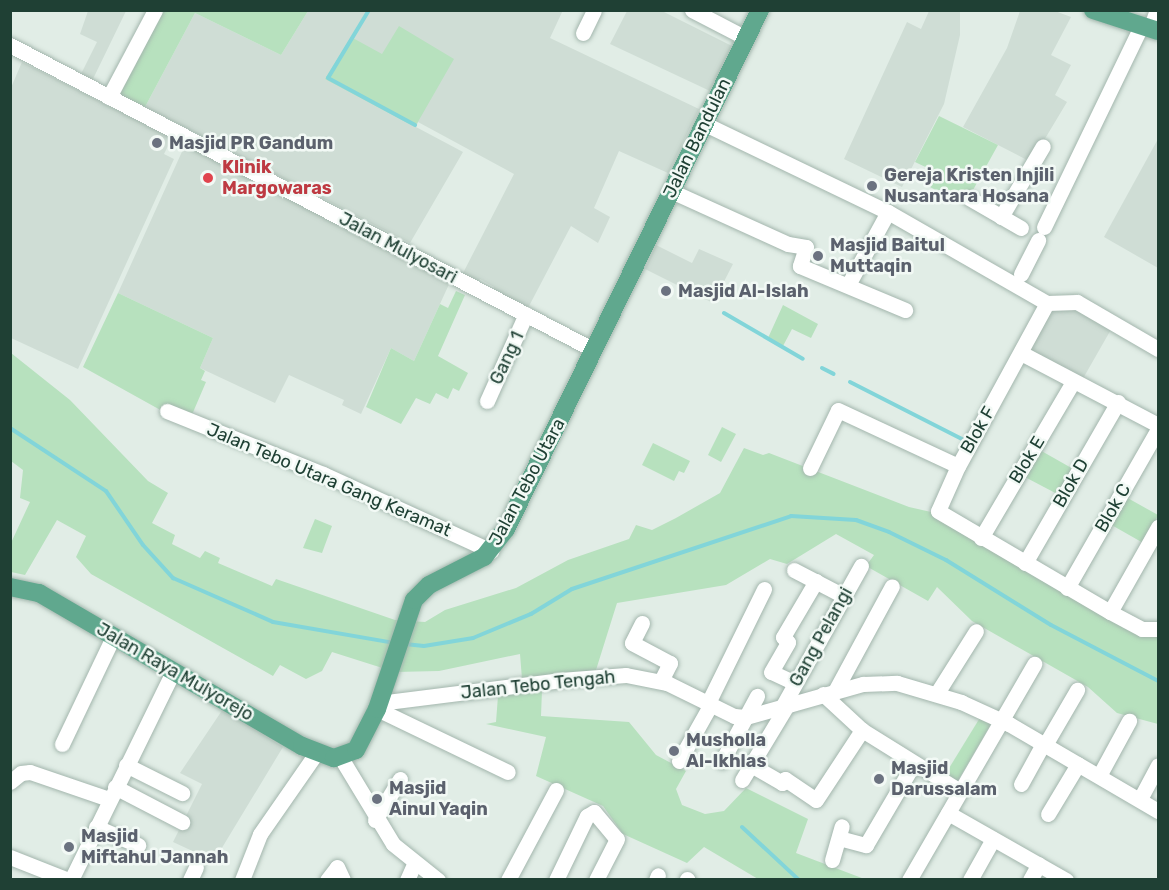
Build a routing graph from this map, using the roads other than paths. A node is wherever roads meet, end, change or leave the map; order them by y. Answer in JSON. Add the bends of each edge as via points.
{"nodes":[{"id":1,"x":155,"y":10,"type":"edge"},
{"id":2,"x":594,"y":10,"type":"edge"},
{"id":3,"x":692,"y":10,"type":"edge"},
{"id":4,"x":760,"y":10,"type":"edge"},
{"id":5,"x":1156,"y":10,"type":"edge"},
{"id":6,"x":1096,"y":11,"type":"edge"},
{"id":7,"x":1150,"y":29,"type":"edge"},
{"id":8,"x":583,"y":33,"type":"dead end"},
{"id":9,"x":746,"y":38,"type":"junction"},
{"id":10,"x":10,"y":45,"type":"edge"},
{"id":11,"x":110,"y":97,"type":"junction"},
{"id":12,"x":705,"y":124,"type":"junction"},
{"id":13,"x":1043,"y":146,"type":"dead end"},
{"id":14,"x":671,"y":191,"type":"junction"},
{"id":15,"x":969,"y":198,"type":"dead end"},
{"id":16,"x":888,"y":212,"type":"junction"},
{"id":17,"x":1001,"y":217,"type":"junction"},
{"id":18,"x":1021,"y":228,"type":"dead end"},
{"id":19,"x":635,"y":266,"type":"joint"},
{"id":20,"x":1018,"y":280,"type":"junction"},
{"id":21,"x":849,"y":285,"type":"junction"},
{"id":22,"x":1047,"y":303,"type":"junction"},
{"id":23,"x":905,"y":310,"type":"dead end"},
{"id":24,"x":526,"y":314,"type":"junction"},
{"id":25,"x":1158,"y":349,"type":"edge"},
{"id":26,"x":594,"y":350,"type":"junction"},
{"id":27,"x":1021,"y":353,"type":"junction"},
{"id":28,"x":1073,"y":381,"type":"junction"},
{"id":29,"x":487,"y":401,"type":"dead end"},
{"id":30,"x":1118,"y":402,"type":"junction"},
{"id":31,"x":167,"y":411,"type":"dead end"},
{"id":32,"x":1158,"y":425,"type":"edge"},
{"id":33,"x":1158,"y":429,"type":"edge"},
{"id":34,"x":958,"y":466,"type":"junction"},
{"id":35,"x":810,"y":468,"type":"dead end"},
{"id":36,"x":1158,"y":527,"type":"edge"},
{"id":37,"x":981,"y":538,"type":"junction"},
{"id":38,"x":491,"y":551,"type":"junction"},
{"id":39,"x":1025,"y":563,"type":"junction"},
{"id":40,"x":861,"y":566,"type":"dead end"},
{"id":41,"x":794,"y":570,"type":"dead end"},
{"id":42,"x":816,"y":581,"type":"junction"},
{"id":43,"x":892,"y":586,"type":"dead end"},
{"id":44,"x":10,"y":587,"type":"edge"},
{"id":45,"x":1067,"y":588,"type":"junction"},
{"id":46,"x":764,"y":589,"type":"dead end"},
{"id":47,"x":844,"y":596,"type":"junction"},
{"id":48,"x":1110,"y":612,"type":"junction"},
{"id":49,"x":642,"y":623,"type":"dead end"},
{"id":50,"x":1158,"y":630,"type":"edge"},
{"id":51,"x":976,"y":631,"type":"dead end"},
{"id":52,"x":113,"y":637,"type":"junction"},
{"id":53,"x":1034,"y":664,"type":"dead end"},
{"id":54,"x":173,"y":672,"type":"junction"},
{"id":55,"x":661,"y":681,"type":"junction"},
{"id":56,"x":795,"y":683,"type":"junction"},
{"id":57,"x":1077,"y":690,"type":"dead end"},
{"id":58,"x":829,"y":693,"type":"junction"},
{"id":59,"x":937,"y":693,"type":"junction"},
{"id":60,"x":757,"y":696,"type":"dead end"},
{"id":61,"x":709,"y":703,"type":"junction"},
{"id":62,"x":378,"y":706,"type":"junction"},
{"id":63,"x":783,"y":708,"type":"junction"},
{"id":64,"x":747,"y":717,"type":"junction"},
{"id":65,"x":1001,"y":720,"type":"junction"},
{"id":66,"x":1129,"y":721,"type":"dead end"},
{"id":67,"x":862,"y":730,"type":"junction"},
{"id":68,"x":62,"y":744,"type":"dead end"},
{"id":69,"x":1044,"y":744,"type":"junction"},
{"id":70,"x":317,"y":752,"type":"junction"},
{"id":71,"x":340,"y":758,"type":"junction"},
{"id":72,"x":680,"y":760,"type":"dead end"},
{"id":73,"x":722,"y":761,"type":"dead end"},
{"id":74,"x":1078,"y":764,"type":"junction"},
{"id":75,"x":126,"y":765,"type":"junction"},
{"id":76,"x":751,"y":765,"type":"junction"},
{"id":77,"x":913,"y":765,"type":"junction"},
{"id":78,"x":1158,"y":765,"type":"edge"},
{"id":79,"x":508,"y":771,"type":"dead end"},
{"id":80,"x":1099,"y":776,"type":"junction"},
{"id":81,"x":400,"y":779,"type":"dead end"},
{"id":82,"x":742,"y":780,"type":"dead end"},
{"id":83,"x":10,"y":782,"type":"edge"},
{"id":84,"x":1021,"y":784,"type":"dead end"},
{"id":85,"x":556,"y":790,"type":"dead end"},
{"id":86,"x":960,"y":791,"type":"junction"},
{"id":87,"x":112,"y":793,"type":"junction"},
{"id":88,"x":182,"y":793,"type":"dead end"},
{"id":89,"x":1140,"y":799,"type":"junction"},
{"id":90,"x":1158,"y":811,"type":"edge"},
{"id":91,"x":948,"y":813,"type":"junction"},
{"id":92,"x":1048,"y":814,"type":"dead end"},
{"id":93,"x":375,"y":820,"type":"junction"},
{"id":94,"x":182,"y":822,"type":"dead end"},
{"id":95,"x":96,"y":827,"type":"junction"},
{"id":96,"x":993,"y":839,"type":"junction"},
{"id":97,"x":138,"y":845,"type":"dead end"},
{"id":98,"x":10,"y":856,"type":"edge"},
{"id":99,"x":832,"y":860,"type":"dead end"},
{"id":100,"x":414,"y":864,"type":"junction"},
{"id":101,"x":1039,"y":864,"type":"junction"},
{"id":102,"x":69,"y":879,"type":"edge"},
{"id":103,"x":242,"y":879,"type":"edge"},
{"id":104,"x":327,"y":879,"type":"edge"},
{"id":105,"x":343,"y":879,"type":"edge"},
{"id":106,"x":407,"y":879,"type":"edge"},
{"id":107,"x":438,"y":879,"type":"edge"},
{"id":108,"x":508,"y":879,"type":"edge"},
{"id":109,"x":556,"y":879,"type":"edge"},
{"id":110,"x":596,"y":879,"type":"edge"},
{"id":111,"x":909,"y":879,"type":"edge"},
{"id":112,"x":970,"y":879,"type":"edge"},
{"id":113,"x":1030,"y":879,"type":"edge"},
{"id":114,"x":1066,"y":879,"type":"edge"}],
"edges":[{"from":1,"to":11,"type":"street"},
{"from":2,"to":8,"type":"street"},
{"from":3,"to":9,"type":"street"},
{"from":4,"to":9,"type":"main road","name":"Jalan Bandulan"},
{"from":5,"to":7,"type":"street"},
{"from":6,"to":7,"type":"main road"},
{"from":7,"to":20,"type":"street"},
{"from":9,"to":12,"type":"main road","name":"Jalan Bandulan"},
{"from":10,"to":11,"type":"street","name":"Jalan Mulyosari"},
{"from":11,"to":24,"type":"street","name":"Jalan Mulyosari"},
{"from":12,"to":14,"type":"main road","name":"Jalan Bandulan"},
{"from":12,"to":16,"type":"street"},
{"from":13,"to":17,"type":"street"},
{"from":14,"to":19,"type":"main road","name":"Jalan Bandulan"},
{"from":14,"to":21,"type":"street","via":[[788,244],[806,247],[800,266]]},
{"from":15,"to":17,"type":"street"},
{"from":16,"to":20,"type":"street"},
{"from":16,"to":21,"type":"street"},
{"from":17,"to":18,"type":"street"},
{"from":19,"to":26,"type":"main road","name":"Jalan Tebo Utara"},
{"from":20,"to":22,"type":"street"},
{"from":21,"to":23,"type":"street"},
{"from":22,"to":25,"type":"street","via":[[1077,303]]},
{"from":22,"to":27,"type":"street","name":"Blok F"},
{"from":24,"to":26,"type":"street","name":"Jalan Mulyosari"},
{"from":24,"to":29,"type":"street","name":"Gang 1"},
{"from":26,"to":38,"type":"main road","name":"Jalan Tebo Utara","via":[[513,516]]},
{"from":27,"to":28,"type":"street"},
{"from":27,"to":34,"type":"street","name":"Blok F"},
{"from":28,"to":30,"type":"street"},
{"from":28,"to":37,"type":"street","name":"Blok E"},
{"from":30,"to":32,"type":"street"},
{"from":30,"to":39,"type":"street","name":"Blok D"},
{"from":31,"to":38,"type":"street","name":"Jalan Tebo Utara Gang Keramat","via":[[323,474]]},
{"from":33,"to":45,"type":"street","name":"Blok C"},
{"from":34,"to":35,"type":"street","via":[[838,410]]},
{"from":34,"to":37,"type":"street","name":"Blok F","via":[[938,508],[941,515]]},
{"from":36,"to":48,"type":"street"},
{"from":37,"to":39,"type":"street"},
{"from":38,"to":62,"type":"main road","name":"Jalan Tebo Utara","via":[[429,585],[410,609]]},
{"from":39,"to":45,"type":"street"},
{"from":40,"to":47,"type":"street","name":"Gang Pelangi"},
{"from":41,"to":42,"type":"street"},
{"from":42,"to":47,"type":"street"},
{"from":42,"to":56,"type":"street","via":[[783,637],[788,642],[771,672]]},
{"from":43,"to":58,"type":"street"},
{"from":44,"to":52,"type":"main road","name":"Jalan Raya Mulyorejo","via":[[39,593]]},
{"from":45,"to":48,"type":"street"},
{"from":46,"to":61,"type":"street"},
{"from":47,"to":56,"type":"street","name":"Gang Pelangi"},
{"from":48,"to":50,"type":"street","via":[[1142,629]]},
{"from":49,"to":55,"type":"street","via":[[632,643],[670,663]]},
{"from":51,"to":59,"type":"street"},
{"from":52,"to":54,"type":"main road","name":"Jalan Raya Mulyorejo"},
{"from":52,"to":68,"type":"street"},
{"from":53,"to":65,"type":"street"},
{"from":54,"to":70,"type":"main road","name":"Jalan Raya Mulyorejo"},
{"from":54,"to":75,"type":"street"},
{"from":55,"to":61,"type":"street","name":"Jalan Tebo Tengah"},
{"from":55,"to":62,"type":"street","name":"Jalan Tebo Tengah","via":[[626,675],[590,677]]},
{"from":56,"to":63,"type":"street","name":"Gang Pelangi"},
{"from":57,"to":69,"type":"street"},
{"from":58,"to":59,"type":"street","via":[[885,682]]},
{"from":58,"to":63,"type":"street"},
{"from":58,"to":67,"type":"street"},
{"from":59,"to":65,"type":"street"},
{"from":60,"to":64,"type":"street"},
{"from":61,"to":64,"type":"street","name":"Jalan Tebo Tengah","via":[[734,716]]},
{"from":61,"to":72,"type":"street"},
{"from":62,"to":71,"type":"main road","name":"Jalan Tebo Utara","via":[[362,742]]},
{"from":62,"to":79,"type":"street"},
{"from":63,"to":64,"type":"street"},
{"from":63,"to":76,"type":"street","name":"Gang Pelangi"},
{"from":64,"to":73,"type":"street"},
{"from":65,"to":69,"type":"street"},
{"from":65,"to":86,"type":"street"},
{"from":66,"to":80,"type":"street"},
{"from":67,"to":76,"type":"street","via":[[816,800]]},
{"from":67,"to":77,"type":"street"},
{"from":69,"to":74,"type":"street"},
{"from":69,"to":84,"type":"street"},
{"from":70,"to":71,"type":"main road","name":"Jalan Raya Mulyorejo"},
{"from":70,"to":103,"type":"street","via":[[260,834]]},
{"from":71,"to":93,"type":"street"},
{"from":74,"to":80,"type":"street"},
{"from":74,"to":92,"type":"street"},
{"from":75,"to":87,"type":"street"},
{"from":75,"to":88,"type":"street"},
{"from":76,"to":82,"type":"street","name":"Gang Pelangi"},
{"from":77,"to":86,"type":"street"},
{"from":77,"to":99,"type":"street","via":[[866,845],[841,832]]},
{"from":78,"to":89,"type":"street"},
{"from":80,"to":89,"type":"street"},
{"from":81,"to":93,"type":"street"},
{"from":83,"to":87,"type":"street","via":[[21,773],[30,772]]},
{"from":85,"to":108,"type":"street"},
{"from":86,"to":91,"type":"street"},
{"from":87,"to":94,"type":"street"},
{"from":87,"to":95,"type":"street"},
{"from":89,"to":90,"type":"street"},
{"from":91,"to":96,"type":"street"},
{"from":91,"to":111,"type":"street"},
{"from":93,"to":100,"type":"street"},
{"from":95,"to":97,"type":"street"},
{"from":95,"to":102,"type":"street"},
{"from":96,"to":101,"type":"street"},
{"from":96,"to":112,"type":"street"},
{"from":98,"to":102,"type":"street"},
{"from":100,"to":106,"type":"street"},
{"from":100,"to":107,"type":"street"},
{"from":101,"to":113,"type":"street"},
{"from":101,"to":114,"type":"street"},
{"from":104,"to":105,"type":"street","via":[[337,867]]},
{"from":109,"to":110,"type":"street","via":[[587,816],[594,812],[617,839]]}]}
